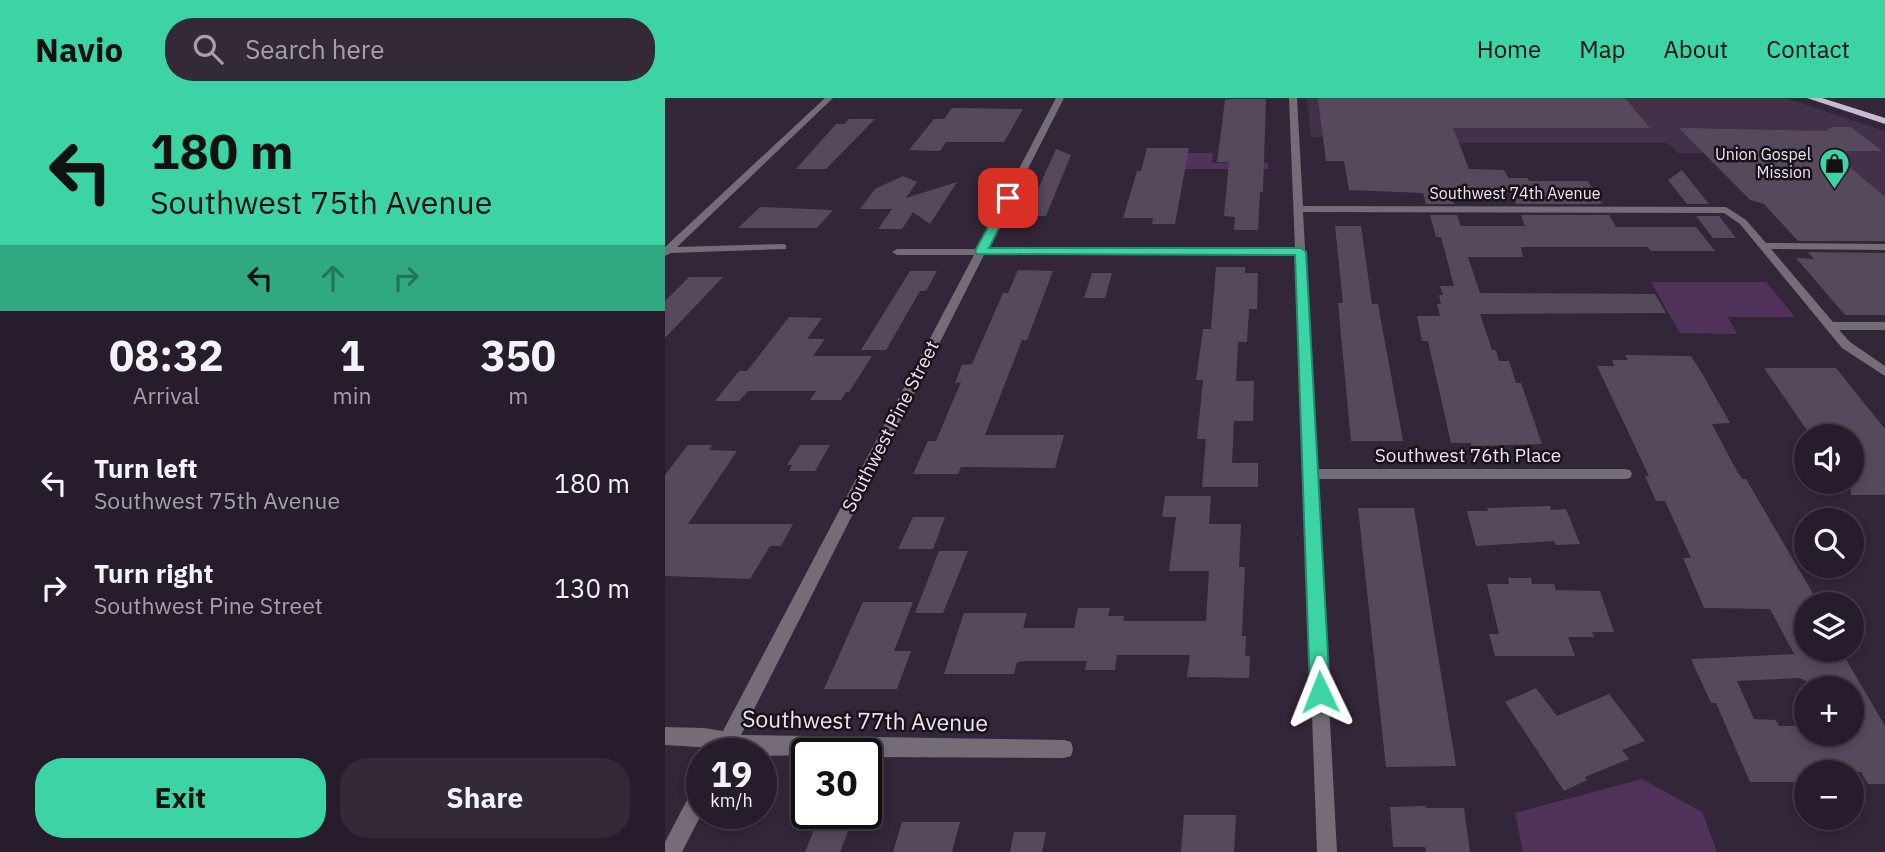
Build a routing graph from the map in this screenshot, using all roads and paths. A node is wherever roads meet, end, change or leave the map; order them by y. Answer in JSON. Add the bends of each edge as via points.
{"nodes":[{"id":1,"x":829,"y":98,"type":"edge"},
{"id":2,"x":1060,"y":98,"type":"edge"},
{"id":3,"x":1293,"y":98,"type":"edge"},
{"id":4,"x":1812,"y":98,"type":"edge"},
{"id":5,"x":1840,"y":98,"type":"edge"},
{"id":6,"x":1885,"y":112,"type":"edge"},
{"id":7,"x":1885,"y":121,"type":"edge"},
{"id":8,"x":1299,"y":209,"type":"junction"},
{"id":9,"x":1764,"y":246,"type":"junction"},
{"id":10,"x":782,"y":247,"type":"dead end"},
{"id":11,"x":1885,"y":247,"type":"edge"},
{"id":12,"x":666,"y":251,"type":"edge"},
{"id":13,"x":981,"y":251,"type":"junction"},
{"id":14,"x":897,"y":252,"type":"dead end"},
{"id":15,"x":1301,"y":252,"type":"junction"},
{"id":16,"x":1829,"y":326,"type":"junction"},
{"id":17,"x":1885,"y":326,"type":"edge"},
{"id":18,"x":1885,"y":372,"type":"edge"},
{"id":19,"x":1311,"y":474,"type":"junction"},
{"id":20,"x":1625,"y":474,"type":"dead end"},
{"id":21,"x":665,"y":736,"type":"edge"},
{"id":22,"x":706,"y":738,"type":"edge"},
{"id":23,"x":730,"y":738,"type":"edge"},
{"id":24,"x":777,"y":746,"type":"edge"},
{"id":25,"x":1064,"y":749,"type":"dead end"},
{"id":26,"x":686,"y":823,"type":"edge"},
{"id":27,"x":671,"y":852,"type":"edge"},
{"id":28,"x":1327,"y":852,"type":"edge"}],
"edges":[{"from":1,"to":12,"type":"street"},
{"from":2,"to":13,"type":"street","name":"Southwest Pine Street"},
{"from":3,"to":8,"type":"street"},
{"from":4,"to":7,"type":"highway"},
{"from":5,"to":6,"type":"highway"},
{"from":8,"to":9,"type":"street","name":"Southwest 74th Avenue","via":[[1717,209],[1732,211]]},
{"from":8,"to":15,"type":"street"},
{"from":9,"to":11,"type":"street"},
{"from":9,"to":16,"type":"street"},
{"from":10,"to":12,"type":"street"},
{"from":13,"to":14,"type":"street"},
{"from":13,"to":15,"type":"street"},
{"from":13,"to":23,"type":"street","name":"Southwest Pine Street"},
{"from":15,"to":19,"type":"street"},
{"from":16,"to":17,"type":"street"},
{"from":16,"to":18,"type":"street","via":[[1846,345]]},
{"from":19,"to":20,"type":"street","name":"Southwest 76th Place"},
{"from":19,"to":28,"type":"street"},
{"from":21,"to":22,"type":"street","name":"Southwest 77th Avenue"},
{"from":24,"to":25,"type":"street","name":"Southwest 77th Avenue"},
{"from":26,"to":27,"type":"street"}]}
